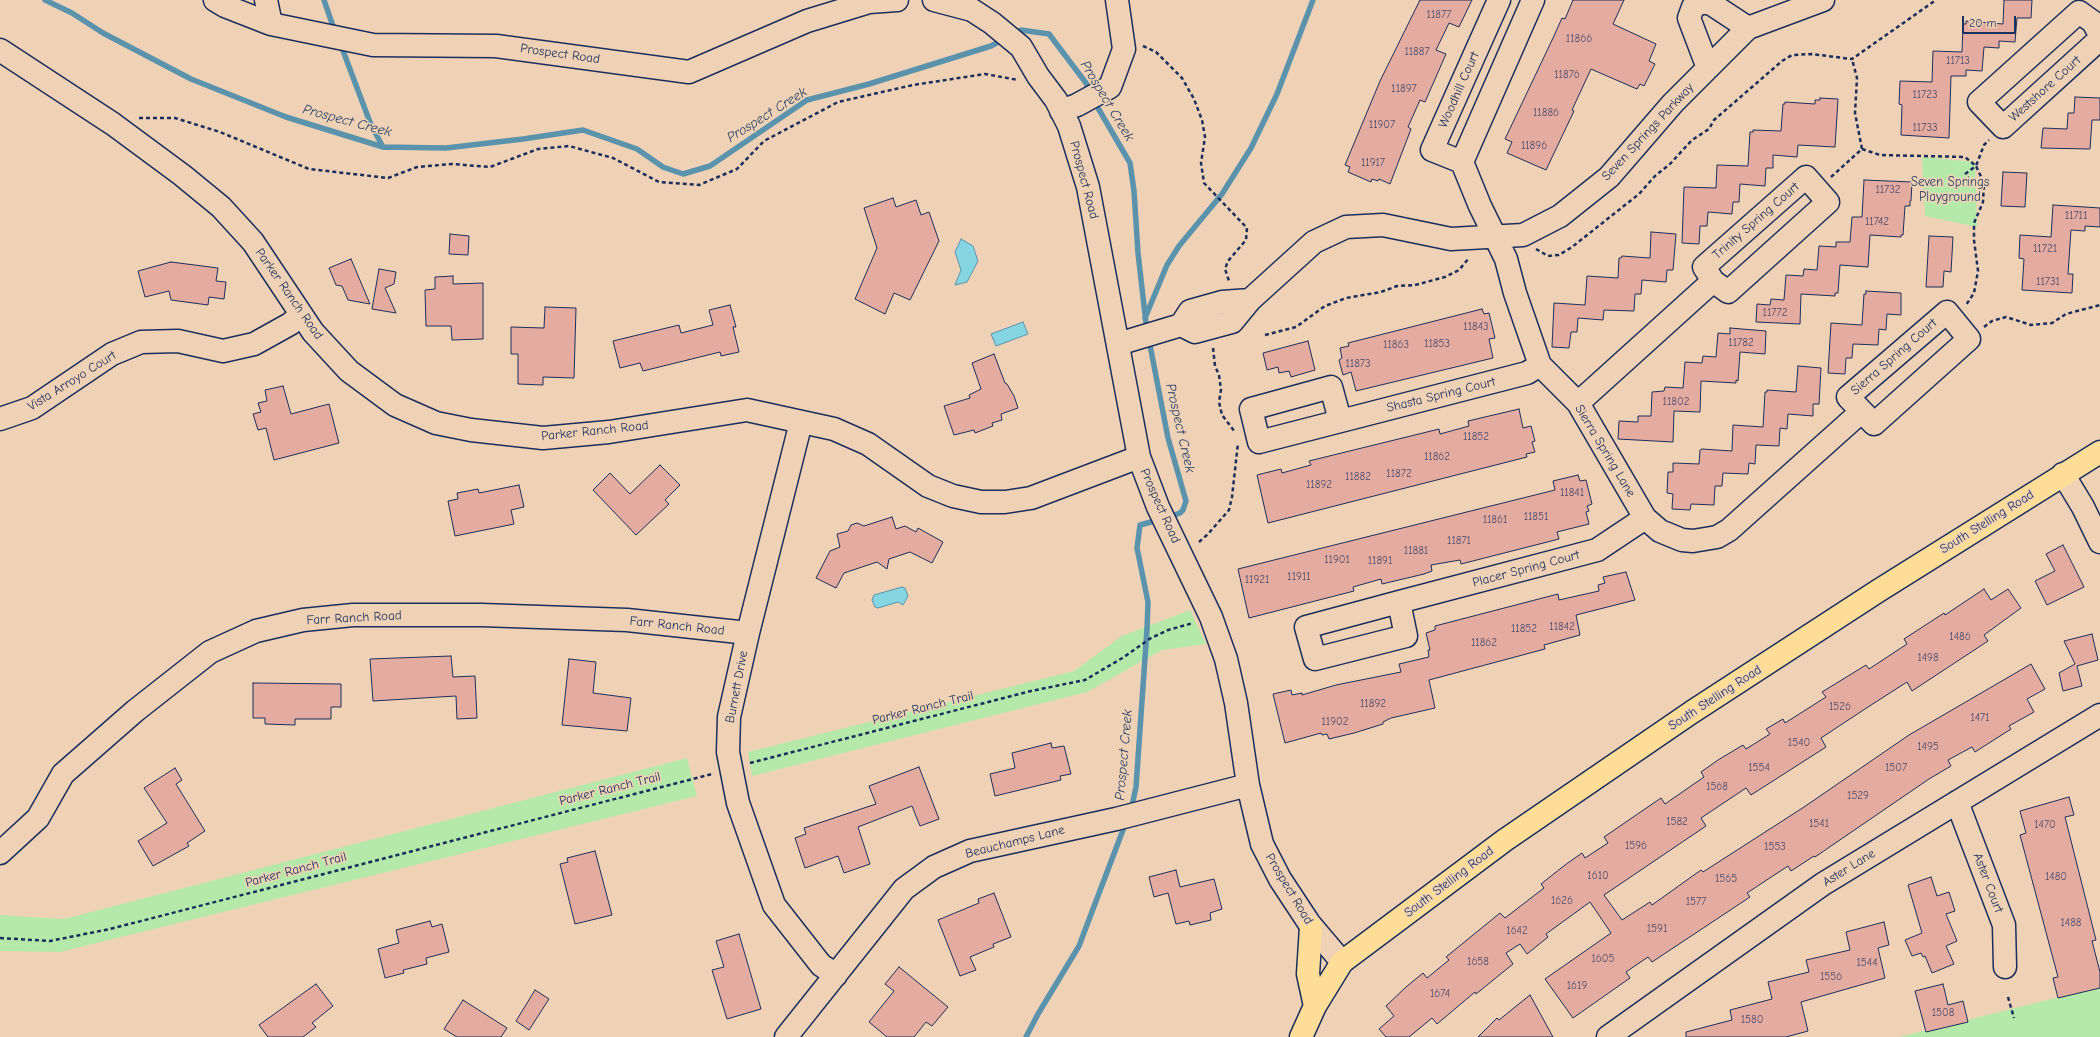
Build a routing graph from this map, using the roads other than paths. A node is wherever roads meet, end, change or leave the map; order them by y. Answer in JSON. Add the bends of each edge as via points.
{"nodes":[{"id":1,"x":215,"y":0,"type":"edge"},
{"id":2,"x":266,"y":0,"type":"edge"},
{"id":3,"x":897,"y":0,"type":"edge"},
{"id":4,"x":934,"y":0,"type":"edge"},
{"id":5,"x":1117,"y":0,"type":"edge"},
{"id":6,"x":1499,"y":0,"type":"edge"},
{"id":7,"x":1534,"y":0,"type":"edge"},
{"id":8,"x":1823,"y":0,"type":"edge"},
{"id":9,"x":975,"y":5,"type":"edge"},
{"id":10,"x":271,"y":24,"type":"junction"},
{"id":11,"x":1748,"y":28,"type":"junction"},
{"id":12,"x":2098,"y":28,"type":"edge"},
{"id":13,"x":0,"y":50,"type":"edge"},
{"id":14,"x":1708,"y":68,"type":"junction"},
{"id":15,"x":1080,"y":103,"type":"junction"},
{"id":16,"x":1462,"y":162,"type":"junction"},
{"id":17,"x":1496,"y":236,"type":"junction"},
{"id":18,"x":1714,"y":281,"type":"junction"},
{"id":19,"x":301,"y":315,"type":"junction"},
{"id":20,"x":1118,"y":344,"type":"junction"},
{"id":21,"x":1540,"y":365,"type":"junction"},
{"id":22,"x":1578,"y":403,"type":"junction"},
{"id":23,"x":1861,"y":412,"type":"junction"},
{"id":24,"x":0,"y":419,"type":"edge"},
{"id":25,"x":1340,"y":420,"type":"dead end"},
{"id":26,"x":801,"y":422,"type":"junction"},
{"id":27,"x":2100,"y":452,"type":"edge"},
{"id":28,"x":1139,"y":457,"type":"junction"},
{"id":29,"x":2063,"y":474,"type":"junction"},
{"id":30,"x":1645,"y":518,"type":"junction"},
{"id":31,"x":2100,"y":542,"type":"edge"},
{"id":32,"x":1398,"y":602,"type":"dead end"},
{"id":33,"x":748,"y":633,"type":"junction"},
{"id":34,"x":2100,"y":715,"type":"edge"},
{"id":35,"x":1248,"y":785,"type":"junction"},
{"id":36,"x":1957,"y":802,"type":"junction"},
{"id":37,"x":0,"y":853,"type":"edge"},
{"id":38,"x":1311,"y":927,"type":"junction"},
{"id":39,"x":1342,"y":962,"type":"junction"},
{"id":40,"x":2005,"y":967,"type":"dead end"},
{"id":41,"x":836,"y":976,"type":"junction"},
{"id":42,"x":1315,"y":1006,"type":"junction"},
{"id":43,"x":786,"y":1037,"type":"edge"},
{"id":44,"x":1301,"y":1037,"type":"edge"},
{"id":45,"x":1608,"y":1037,"type":"edge"}],
"edges":[{"from":1,"to":10,"type":"street","name":"Prospect Road"},
{"from":2,"to":10,"type":"street"},
{"from":3,"to":10,"type":"street","name":"Prospect Road","via":[[869,2],[807,21],[689,72],[496,46],[373,45]]},
{"from":4,"to":9,"type":"street","name":"Prospect Road"},
{"from":5,"to":15,"type":"street","via":[[1124,49],[1110,87]]},
{"from":6,"to":16,"type":"street","name":"Woodhill Court","via":[[1432,150]]},
{"from":7,"to":16,"type":"street"},
{"from":8,"to":11,"type":"street","name":"Seven Springs Parkway"},
{"from":9,"to":15,"type":"street","name":"Prospect Road","via":[[1021,47],[1056,100]]},
{"from":11,"to":14,"type":"street","name":"Seven Springs Parkway"},
{"from":11,"to":14,"type":"street","via":[[1710,3],[1701,3],[1693,7],[1689,18]]},
{"from":12,"to":12,"type":"street","name":"Westshore Court","via":[[2079,12],[1979,102],[2003,127]]},
{"from":13,"to":19,"type":"street","name":"Parker Ranch Road","via":[[113,124],[221,207],[253,242]]},
{"from":14,"to":17,"type":"street","name":"Seven Springs Parkway","via":[[1673,103],[1609,177],[1560,216],[1523,235]]},
{"from":15,"to":20,"type":"street","name":"Prospect Road","via":[[1069,126],[1088,187]]},
{"from":16,"to":17,"type":"street","via":[[1480,206]]},
{"from":17,"to":20,"type":"street","name":"Seven Springs Parkway","via":[[1451,239],[1383,225],[1346,227],[1314,242],[1250,300],[1222,302],[1190,311],[1181,325]]},
{"from":17,"to":21,"type":"street","name":"Sierra Spring Lane","via":[[1506,259]]},
{"from":18,"to":18,"type":"street","name":"Trinity Spring Court","via":[[1728,292],[1828,202],[1806,177],[1704,267]]},
{"from":18,"to":22,"type":"street","name":"Trinity Spring Court"},
{"from":19,"to":24,"type":"street","name":"Vista Arroyo Court","via":[[254,344],[223,351],[178,341],[141,342],[112,354],[32,408]]},
{"from":19,"to":26,"type":"street","name":"Parker Ranch Road","via":[[349,371],[395,405],[436,423],[471,430],[543,438],[609,432],[747,410]]},
{"from":20,"to":28,"type":"street","name":"Prospect Road"},
{"from":21,"to":22,"type":"street","name":"Sierra Spring Lane"},
{"from":21,"to":25,"type":"street","name":"Shasta Spring Court","via":[[1527,373]]},
{"from":22,"to":30,"type":"street","name":"Sierra Spring Lane"},
{"from":23,"to":23,"type":"street","name":"Sierra Spring Court","via":[[1874,424],[1969,338],[1947,312],[1848,396]]},
{"from":23,"to":30,"type":"street","name":"Sierra Spring Court","via":[[1729,530],[1717,537],[1682,540],[1660,531]]},
{"from":26,"to":28,"type":"street","name":"Parker Ranch Road","via":[[834,429],[868,444],[928,486],[953,496],[980,502],[1031,498]]},
{"from":26,"to":33,"type":"street","name":"Burnett Drive"},
{"from":27,"to":29,"type":"main road","name":"South Stelling Road"},
{"from":28,"to":35,"type":"street","name":"Prospect Road","via":[[1158,507],[1211,617],[1226,659],[1236,703]]},
{"from":29,"to":31,"type":"street"},
{"from":29,"to":39,"type":"main road","name":"South Stelling Road","via":[[1686,716],[1505,840]]},
{"from":30,"to":32,"type":"street","name":"Placer Spring Court","via":[[1597,550]]},
{"from":33,"to":37,"type":"street","name":"Farr Ranch Road","via":[[627,620],[481,615],[353,615],[303,620],[256,631],[210,652],[63,774],[38,818]]},
{"from":33,"to":41,"type":"street","name":"Burnett Drive","via":[[729,717],[728,752],[738,803],[774,905],[821,965]]},
{"from":34,"to":36,"type":"street","name":"Aster Lane"},
{"from":35,"to":38,"type":"street","name":"Prospect Road","via":[[1262,844],[1280,879]]},
{"from":35,"to":41,"type":"street","name":"Beauchamps Lane","via":[[1116,819],[970,851],[934,867],[904,889]]},
{"from":36,"to":40,"type":"street","name":"Aster Court","via":[[2004,925]]},
{"from":36,"to":45,"type":"street","name":"Aster Lane","via":[[1823,884]]},
{"from":38,"to":39,"type":"street","name":"Prospect Road"},
{"from":38,"to":42,"type":"main road","via":[[1308,974]]},
{"from":39,"to":42,"type":"main road"},
{"from":41,"to":43,"type":"street","name":"Beauchamps Lane"},
{"from":42,"to":44,"type":"main road"}]}
